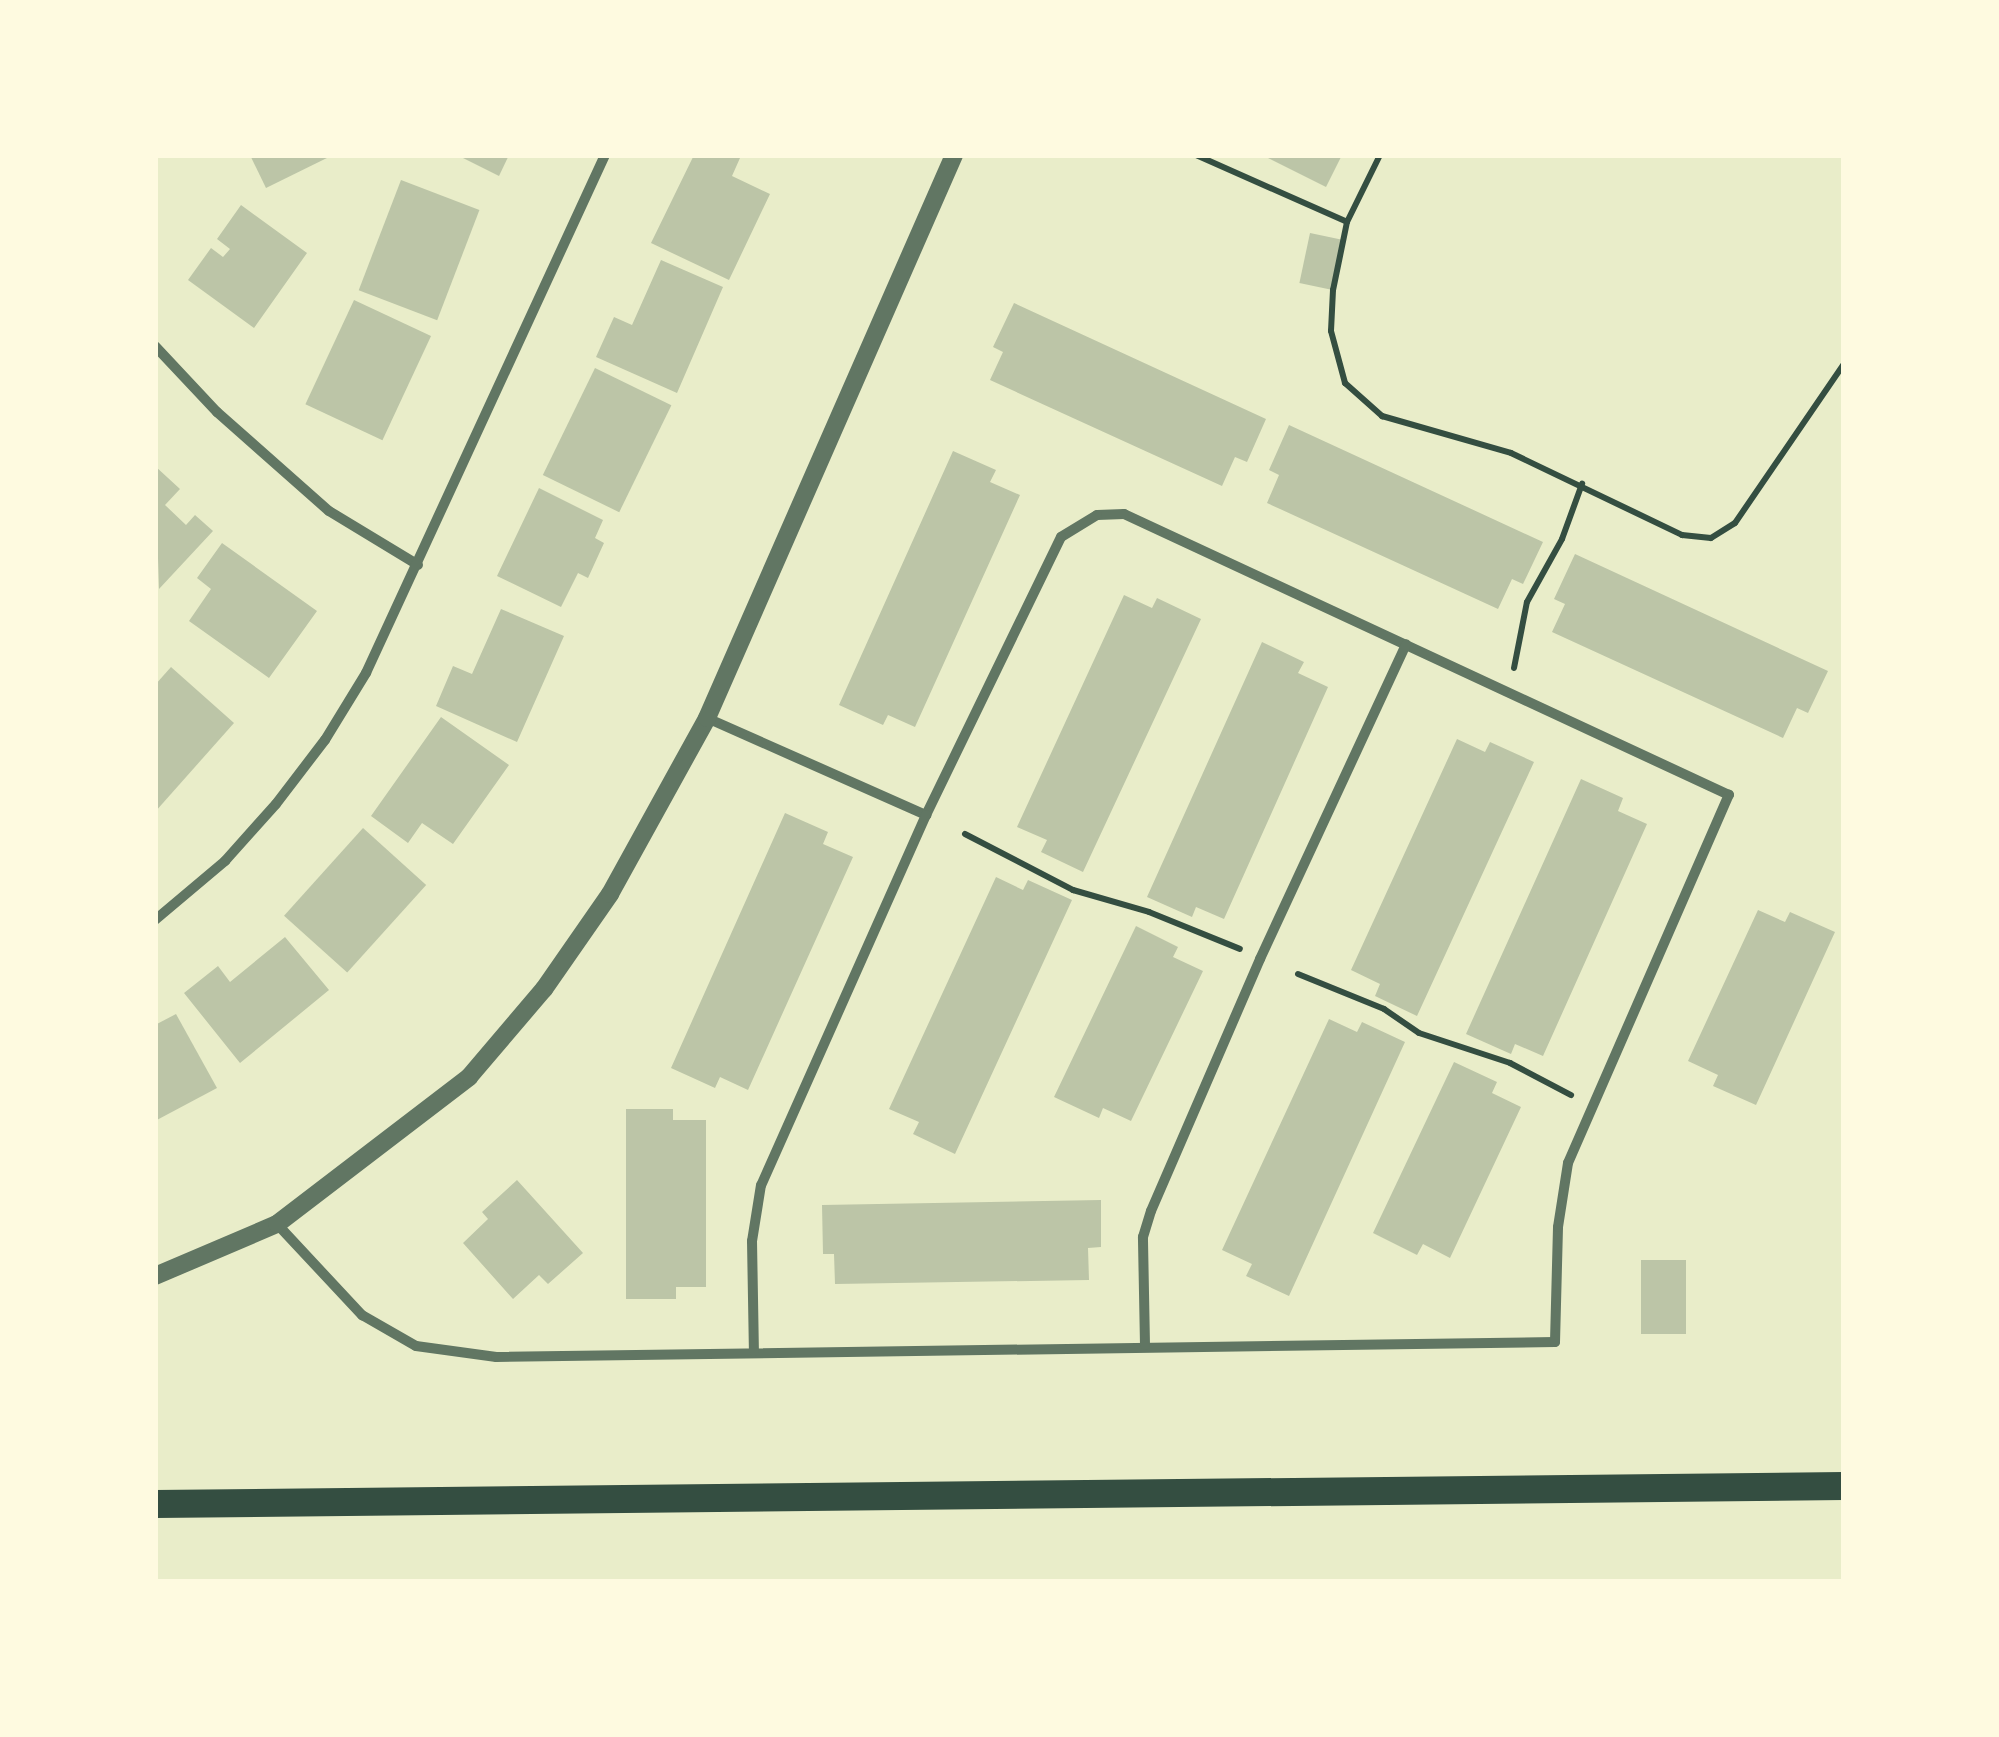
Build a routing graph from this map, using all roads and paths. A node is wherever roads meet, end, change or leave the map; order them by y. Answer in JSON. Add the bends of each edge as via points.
{"nodes":[{"id":1,"x":604,"y":155,"type":"edge"},
{"id":2,"x":954,"y":155,"type":"edge"},
{"id":3,"x":1196,"y":155,"type":"edge"},
{"id":4,"x":1380,"y":155,"type":"edge"},
{"id":5,"x":1347,"y":222,"type":"junction"},
{"id":6,"x":155,"y":346,"type":"edge"},
{"id":7,"x":1844,"y":364,"type":"edge"},
{"id":8,"x":1582,"y":484,"type":"junction"},
{"id":9,"x":418,"y":565,"type":"junction"},
{"id":10,"x":1406,"y":644,"type":"junction"},
{"id":11,"x":1514,"y":670,"type":"dead end"},
{"id":12,"x":708,"y":718,"type":"junction"},
{"id":13,"x":926,"y":814,"type":"junction"},
{"id":14,"x":965,"y":834,"type":"dead end"},
{"id":15,"x":155,"y":920,"type":"edge"},
{"id":16,"x":1247,"y":952,"type":"dead end"},
{"id":17,"x":1298,"y":974,"type":"dead end"},
{"id":18,"x":1571,"y":1095,"type":"dead end"},
{"id":19,"x":277,"y":1224,"type":"junction"},
{"id":20,"x":155,"y":1276,"type":"edge"},
{"id":21,"x":1145,"y":1345,"type":"junction"},
{"id":22,"x":754,"y":1351,"type":"junction"},
{"id":23,"x":1844,"y":1486,"type":"edge"},
{"id":24,"x":155,"y":1504,"type":"edge"}],
"edges":[{"from":1,"to":9,"type":"street"},
{"from":2,"to":12,"type":"street"},
{"from":3,"to":5,"type":"path"},
{"from":4,"to":5,"type":"path"},
{"from":5,"to":8,"type":"path","via":[[1331,331],[1345,382],[1382,416],[1511,452]]},
{"from":6,"to":9,"type":"street","via":[[217,412],[330,511]]},
{"from":7,"to":8,"type":"path","via":[[1734,523],[1712,538],[1682,535]]},
{"from":8,"to":11,"type":"path","via":[[1528,602]]},
{"from":9,"to":15,"type":"street","via":[[325,740],[224,861]]},
{"from":10,"to":13,"type":"street","via":[[1124,514],[1097,515],[1061,537]]},
{"from":10,"to":21,"type":"street","via":[[1151,1211],[1144,1236]]},
{"from":10,"to":21,"type":"street","via":[[1728,795],[1568,1162],[1558,1226],[1555,1342]]},
{"from":12,"to":13,"type":"street"},
{"from":12,"to":19,"type":"street","via":[[610,894],[520,1019],[469,1078]]},
{"from":13,"to":22,"type":"street","via":[[762,1185],[752,1240]]},
{"from":14,"to":16,"type":"path","via":[[1073,890]]},
{"from":17,"to":18,"type":"path"},
{"from":19,"to":20,"type":"street"},
{"from":19,"to":22,"type":"street","via":[[362,1315],[416,1346],[496,1358]]},
{"from":21,"to":22,"type":"street"},
{"from":23,"to":24,"type":"highway"}]}
